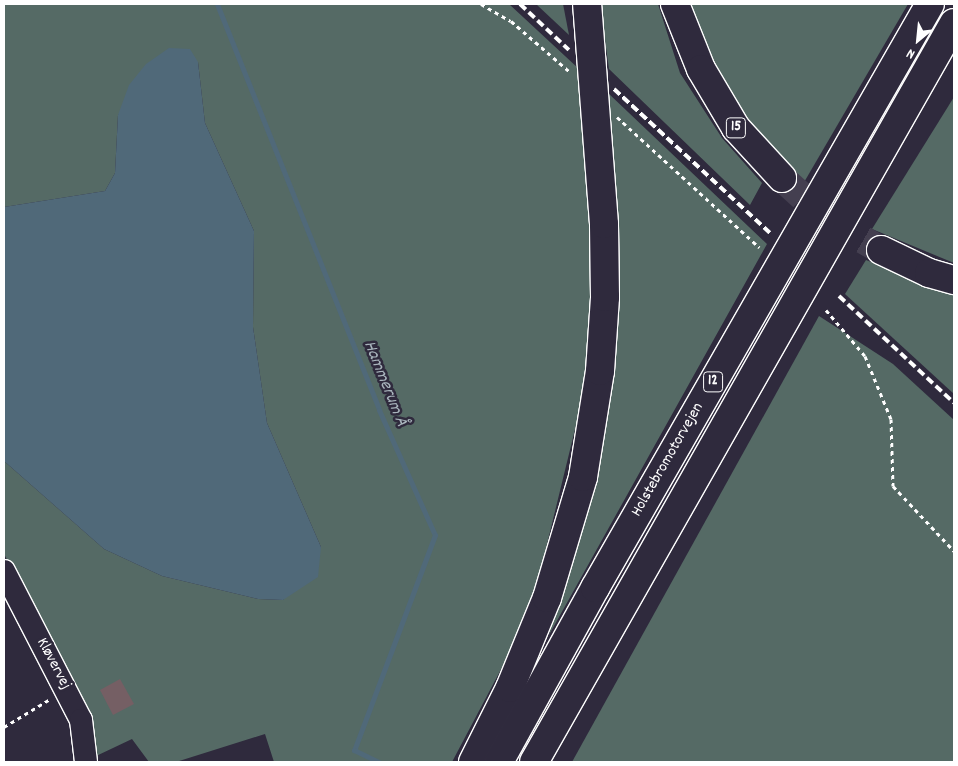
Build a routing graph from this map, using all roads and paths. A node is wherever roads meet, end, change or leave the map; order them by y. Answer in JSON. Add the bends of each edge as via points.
{"nodes":[{"id":1,"x":481,"y":4,"type":"edge"},
{"id":2,"x":586,"y":4,"type":"edge"},
{"id":3,"x":675,"y":4,"type":"edge"},
{"id":4,"x":930,"y":4,"type":"edge"},
{"id":5,"x":954,"y":22,"type":"edge"},
{"id":6,"x":954,"y":52,"type":"edge"},
{"id":7,"x":573,"y":74,"type":"dead end"},
{"id":8,"x":613,"y":114,"type":"dead end"},
{"id":9,"x":884,"y":143,"type":"junction"},
{"id":10,"x":782,"y":178,"type":"tunnel mouth"},
{"id":11,"x":759,"y":247,"type":"dead end"},
{"id":12,"x":881,"y":250,"type":"tunnel mouth"},
{"id":13,"x":954,"y":280,"type":"edge"},
{"id":14,"x":826,"y":310,"type":"dead end"},
{"id":15,"x":954,"y":551,"type":"edge"},
{"id":16,"x":4,"y":570,"type":"edge"},
{"id":17,"x":581,"y":678,"type":"junction"},
{"id":18,"x":67,"y":688,"type":"junction"},
{"id":19,"x":4,"y":727,"type":"edge"},
{"id":20,"x":86,"y":762,"type":"edge"},
{"id":21,"x":473,"y":762,"type":"edge"},
{"id":22,"x":499,"y":762,"type":"edge"},
{"id":23,"x":534,"y":762,"type":"edge"},
{"id":24,"x":552,"y":762,"type":"edge"}],
"edges":[{"from":1,"to":7,"type":"path","via":[[511,21]]},
{"from":2,"to":21,"type":"highway","via":[[604,224],[605,297],[600,371],[583,477],[547,598],[510,688]]},
{"from":3,"to":10,"type":"highway","number":"15","via":[[701,69],[736,128]]},
{"from":4,"to":22,"type":"highway","name":"Holstebromotorvejen","number":"12","via":[[595,588]]},
{"from":5,"to":9,"type":"highway","name":"Holstebromotorvejen","number":"12"},
{"from":6,"to":9,"type":"highway"},
{"from":8,"to":11,"type":"path"},
{"from":9,"to":17,"type":"highway","name":"Holstebromotorvejen","number":"12"},
{"from":12,"to":13,"type":"highway","via":[[928,273]]},
{"from":14,"to":15,"type":"path","via":[[865,356],[891,419],[893,486]]},
{"from":16,"to":18,"type":"street","name":"Kløvervej"},
{"from":17,"to":23,"type":"highway","name":"Holstebromotorvejen","number":"12"},
{"from":17,"to":24,"type":"highway"},
{"from":18,"to":19,"type":"path"},
{"from":18,"to":20,"type":"street","name":"Kløvervej","via":[[81,720]]}]}
